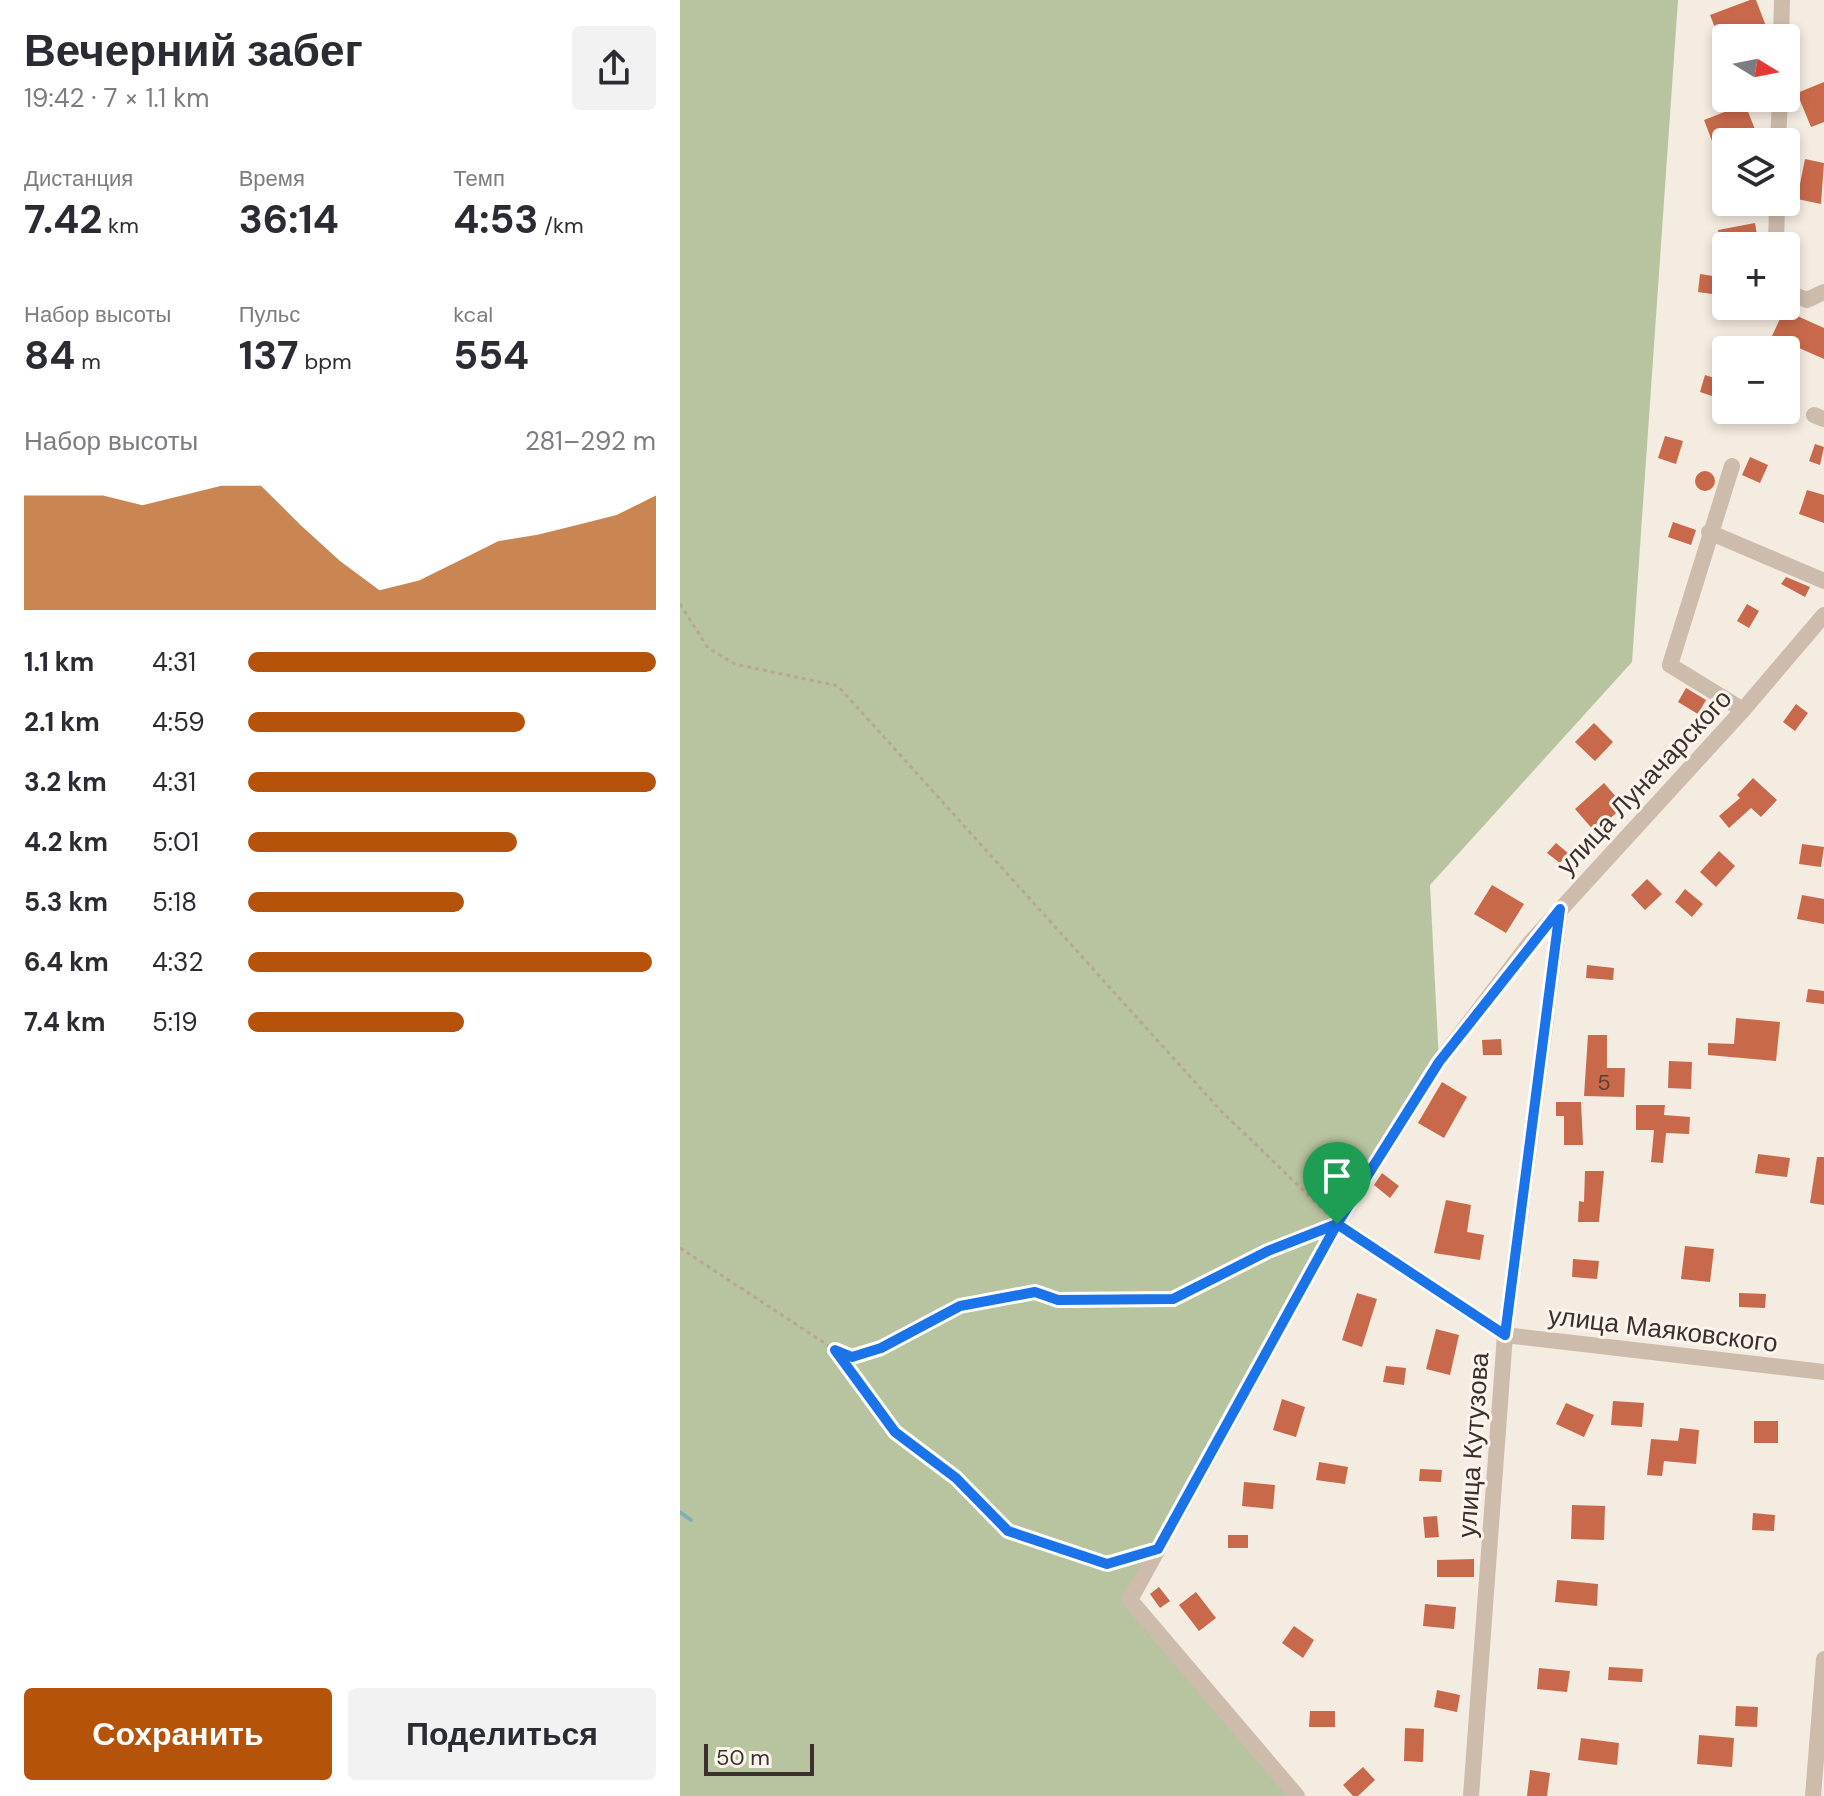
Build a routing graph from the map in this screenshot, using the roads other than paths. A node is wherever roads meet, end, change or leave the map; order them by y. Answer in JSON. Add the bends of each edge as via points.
{"nodes":[{"id":1,"x":1782,"y":0,"type":"edge"},
{"id":2,"x":1781,"y":24,"type":"edge"},
{"id":3,"x":1824,"y":292,"type":"edge"},
{"id":4,"x":1800,"y":297,"type":"edge"},
{"id":5,"x":1732,"y":466,"type":"dead end"},
{"id":6,"x":1709,"y":532,"type":"junction"},
{"id":7,"x":1824,"y":581,"type":"edge"},
{"id":8,"x":1824,"y":615,"type":"edge"},
{"id":9,"x":1743,"y":710,"type":"junction"},
{"id":10,"x":1560,"y":909,"type":"junction"},
{"id":11,"x":1337,"y":1224,"type":"junction"},
{"id":12,"x":1505,"y":1335,"type":"junction"},
{"id":13,"x":1824,"y":1372,"type":"edge"},
{"id":14,"x":1824,"y":1659,"type":"edge"},
{"id":15,"x":1297,"y":1796,"type":"edge"},
{"id":16,"x":1471,"y":1796,"type":"edge"},
{"id":17,"x":1813,"y":1796,"type":"edge"}],
"edges":[{"from":1,"to":2,"type":"street"},
{"from":3,"to":4,"type":"street","via":[[1807,300]]},
{"from":5,"to":6,"type":"street"},
{"from":6,"to":7,"type":"street"},
{"from":6,"to":9,"type":"street","via":[[1670,665]]},
{"from":8,"to":9,"type":"street","name":"улица Луначарского"},
{"from":9,"to":10,"type":"street","name":"улица Луначарского"},
{"from":10,"to":11,"type":"street","name":"улица Луначарского","via":[[1439,1062]]},
{"from":10,"to":12,"type":"street","name":"улица Кутузова"},
{"from":11,"to":12,"type":"street","name":"улица Маяковского"},
{"from":11,"to":15,"type":"street","name":"улица Луначарского","via":[[1130,1600]]},
{"from":12,"to":13,"type":"street","name":"улица Маяковского"},
{"from":12,"to":16,"type":"street","name":"улица Кутузова"},
{"from":14,"to":17,"type":"street"}]}
